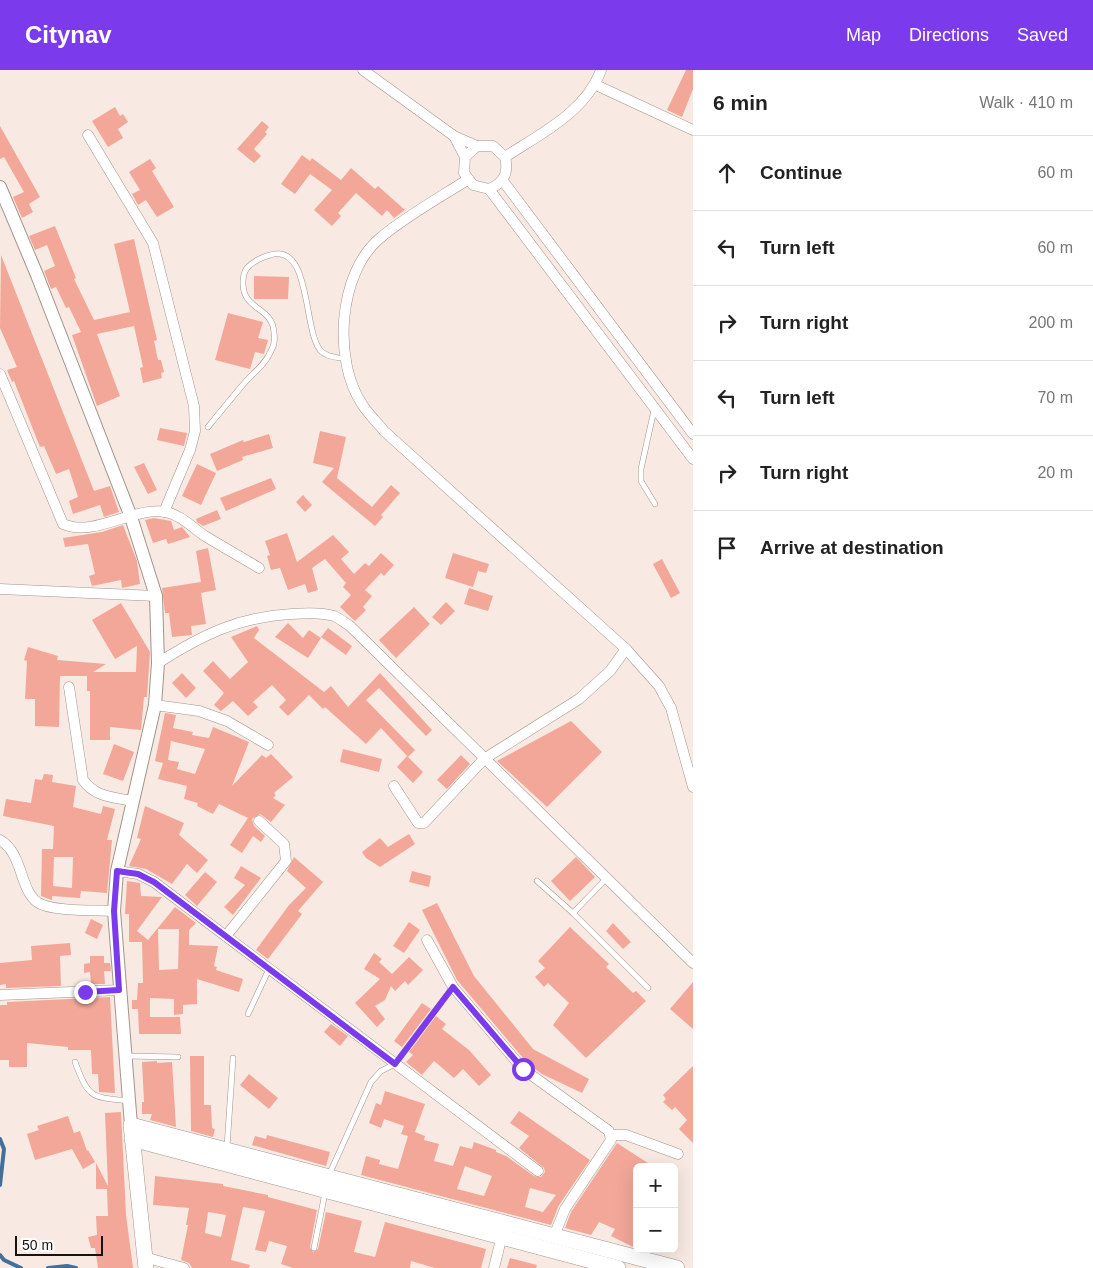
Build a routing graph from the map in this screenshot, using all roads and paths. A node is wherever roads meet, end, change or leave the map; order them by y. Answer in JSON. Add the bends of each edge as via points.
{"nodes":[{"id":1,"x":363,"y":70,"type":"edge"},
{"id":2,"x":601,"y":70,"type":"edge"},
{"id":3,"x":596,"y":85,"type":"junction"},
{"id":4,"x":693,"y":130,"type":"edge"},
{"id":5,"x":88,"y":135,"type":"dead end"},
{"id":6,"x":454,"y":136,"type":"junction"},
{"id":7,"x":478,"y":146,"type":"junction"},
{"id":8,"x":465,"y":157,"type":"junction"},
{"id":9,"x":505,"y":157,"type":"junction"},
{"id":10,"x":467,"y":180,"type":"junction"},
{"id":11,"x":502,"y":181,"type":"junction"},
{"id":12,"x":0,"y":187,"type":"edge"},
{"id":13,"x":489,"y":189,"type":"junction"},
{"id":14,"x":581,"y":285,"type":"junction"},
{"id":15,"x":569,"y":294,"type":"junction"},
{"id":16,"x":345,"y":359,"type":"junction"},
{"id":17,"x":0,"y":374,"type":"edge"},
{"id":18,"x":666,"y":398,"type":"junction"},
{"id":19,"x":654,"y":408,"type":"junction"},
{"id":20,"x":208,"y":427,"type":"dead end"},
{"id":21,"x":693,"y":434,"type":"edge"},
{"id":22,"x":693,"y":459,"type":"edge"},
{"id":23,"x":655,"y":504,"type":"dead end"},
{"id":24,"x":164,"y":512,"type":"junction"},
{"id":25,"x":132,"y":517,"type":"junction"},
{"id":26,"x":259,"y":568,"type":"dead end"},
{"id":27,"x":0,"y":589,"type":"edge"},
{"id":28,"x":156,"y":596,"type":"junction"},
{"id":29,"x":626,"y":649,"type":"junction"},
{"id":30,"x":158,"y":663,"type":"junction"},
{"id":31,"x":69,"y":687,"type":"dead end"},
{"id":32,"x":155,"y":705,"type":"junction"},
{"id":33,"x":268,"y":745,"type":"dead end"},
{"id":34,"x":484,"y":758,"type":"junction"},
{"id":35,"x":394,"y":786,"type":"dead end"},
{"id":36,"x":693,"y":787,"type":"edge"},
{"id":37,"x":132,"y":801,"type":"junction"},
{"id":38,"x":259,"y":821,"type":"dead end"},
{"id":39,"x":0,"y":840,"type":"edge"},
{"id":40,"x":117,"y":871,"type":"junction"},
{"id":41,"x":606,"y":879,"type":"junction"},
{"id":42,"x":537,"y":881,"type":"dead end"},
{"id":43,"x":114,"y":911,"type":"junction"},
{"id":44,"x":573,"y":913,"type":"junction"},
{"id":45,"x":226,"y":936,"type":"junction"},
{"id":46,"x":427,"y":940,"type":"dead end"},
{"id":47,"x":693,"y":963,"type":"edge"},
{"id":48,"x":269,"y":969,"type":"junction"},
{"id":49,"x":453,"y":987,"type":"junction"},
{"id":50,"x":648,"y":988,"type":"dead end"},
{"id":51,"x":119,"y":990,"type":"junction"},
{"id":52,"x":0,"y":995,"type":"edge"},
{"id":53,"x":248,"y":1014,"type":"dead end"},
{"id":54,"x":125,"y":1056,"type":"junction"},
{"id":55,"x":178,"y":1056,"type":"dead end"},
{"id":56,"x":232,"y":1058,"type":"dead end"},
{"id":57,"x":75,"y":1062,"type":"dead end"},
{"id":58,"x":395,"y":1064,"type":"junction"},
{"id":59,"x":129,"y":1101,"type":"junction"},
{"id":60,"x":132,"y":1132,"type":"junction"},
{"id":61,"x":611,"y":1135,"type":"junction"},
{"id":62,"x":226,"y":1150,"type":"junction"},
{"id":63,"x":678,"y":1154,"type":"dead end"},
{"id":64,"x":538,"y":1170,"type":"dead end"},
{"id":65,"x":327,"y":1184,"type":"junction"},
{"id":66,"x":504,"y":1230,"type":"junction"},
{"id":67,"x":554,"y":1236,"type":"junction"},
{"id":68,"x":314,"y":1248,"type":"dead end"},
{"id":69,"x":145,"y":1263,"type":"edge"},
{"id":70,"x":635,"y":1263,"type":"edge"},
{"id":71,"x":184,"y":1268,"type":"edge"},
{"id":72,"x":494,"y":1268,"type":"edge"},
{"id":73,"x":618,"y":1268,"type":"edge"},
{"id":74,"x":677,"y":1268,"type":"edge"}],
"edges":[{"from":1,"to":6,"type":"street"},
{"from":2,"to":3,"type":"street"},
{"from":3,"to":4,"type":"street"},
{"from":3,"to":9,"type":"street","via":[[569,115]]},
{"from":5,"to":24,"type":"street","via":[[154,244],[194,406],[195,431],[190,450]]},
{"from":6,"to":7,"type":"street"},
{"from":6,"to":8,"type":"street"},
{"from":7,"to":8,"type":"street"},
{"from":7,"to":9,"type":"street","via":[[494,146]]},
{"from":8,"to":10,"type":"street"},
{"from":9,"to":11,"type":"street","via":[[506,173]]},
{"from":10,"to":13,"type":"street"},
{"from":10,"to":16,"type":"street","via":[[378,239],[360,259],[345,307]]},
{"from":11,"to":13,"type":"street"},
{"from":11,"to":14,"type":"street"},
{"from":12,"to":25,"type":"street"},
{"from":13,"to":15,"type":"street"},
{"from":14,"to":15,"type":"street"},
{"from":14,"to":18,"type":"street"},
{"from":15,"to":19,"type":"street"},
{"from":16,"to":20,"type":"lane","via":[[328,356],[312,334],[297,266],[288,255],[278,252],[262,257],[247,268],[242,290],[247,301],[270,318],[275,335],[272,350]]},
{"from":16,"to":29,"type":"street","via":[[361,404],[384,431]]},
{"from":17,"to":25,"type":"street","via":[[63,524],[83,527]]},
{"from":18,"to":19,"type":"street"},
{"from":18,"to":21,"type":"street"},
{"from":19,"to":22,"type":"street"},
{"from":19,"to":23,"type":"lane","via":[[641,480]]},
{"from":24,"to":25,"type":"street"},
{"from":24,"to":26,"type":"street","via":[[176,516]]},
{"from":25,"to":28,"type":"street"},
{"from":27,"to":28,"type":"street"},
{"from":28,"to":30,"type":"street"},
{"from":29,"to":34,"type":"street","via":[[610,671],[579,699]]},
{"from":29,"to":36,"type":"street","via":[[659,686],[671,708]]},
{"from":30,"to":32,"type":"street"},
{"from":30,"to":34,"type":"street","via":[[227,625],[264,615],[306,613],[334,616],[350,626]]},
{"from":31,"to":37,"type":"street","via":[[84,780],[90,790],[99,794]]},
{"from":32,"to":33,"type":"street","via":[[199,711],[227,721]]},
{"from":32,"to":37,"type":"street"},
{"from":34,"to":35,"type":"street","via":[[424,823],[418,822]]},
{"from":34,"to":41,"type":"street"},
{"from":37,"to":40,"type":"street"},
{"from":38,"to":45,"type":"street","via":[[284,844],[286,861]]},
{"from":39,"to":43,"type":"street","via":[[18,860],[36,901],[47,906]]},
{"from":40,"to":43,"type":"street"},
{"from":40,"to":45,"type":"street","via":[[138,874],[154,882]]},
{"from":41,"to":44,"type":"lane"},
{"from":41,"to":47,"type":"street"},
{"from":42,"to":44,"type":"lane"},
{"from":43,"to":51,"type":"street"},
{"from":44,"to":50,"type":"lane"},
{"from":45,"to":48,"type":"street"},
{"from":46,"to":49,"type":"street"},
{"from":48,"to":53,"type":"lane"},
{"from":48,"to":58,"type":"street"},
{"from":49,"to":58,"type":"lane"},
{"from":49,"to":61,"type":"street","via":[[523,1069]]},
{"from":51,"to":52,"type":"street"},
{"from":51,"to":54,"type":"street"},
{"from":54,"to":55,"type":"lane"},
{"from":54,"to":59,"type":"street"},
{"from":56,"to":62,"type":"lane"},
{"from":57,"to":59,"type":"lane","via":[[85,1087],[93,1095]]},
{"from":58,"to":64,"type":"street"},
{"from":58,"to":65,"type":"lane","via":[[381,1071],[371,1082]]},
{"from":59,"to":60,"type":"street"},
{"from":60,"to":62,"type":"main road"},
{"from":60,"to":65,"type":"main road"},
{"from":60,"to":69,"type":"main road"},
{"from":61,"to":63,"type":"street","via":[[626,1135]]},
{"from":61,"to":67,"type":"street","via":[[565,1208]]},
{"from":62,"to":65,"type":"main road"},
{"from":65,"to":66,"type":"main road"},
{"from":65,"to":68,"type":"lane"},
{"from":66,"to":67,"type":"main road"},
{"from":66,"to":72,"type":"street"},
{"from":66,"to":73,"type":"main road"},
{"from":67,"to":70,"type":"main road"},
{"from":69,"to":71,"type":"street"},
{"from":70,"to":74,"type":"main road"}]}
